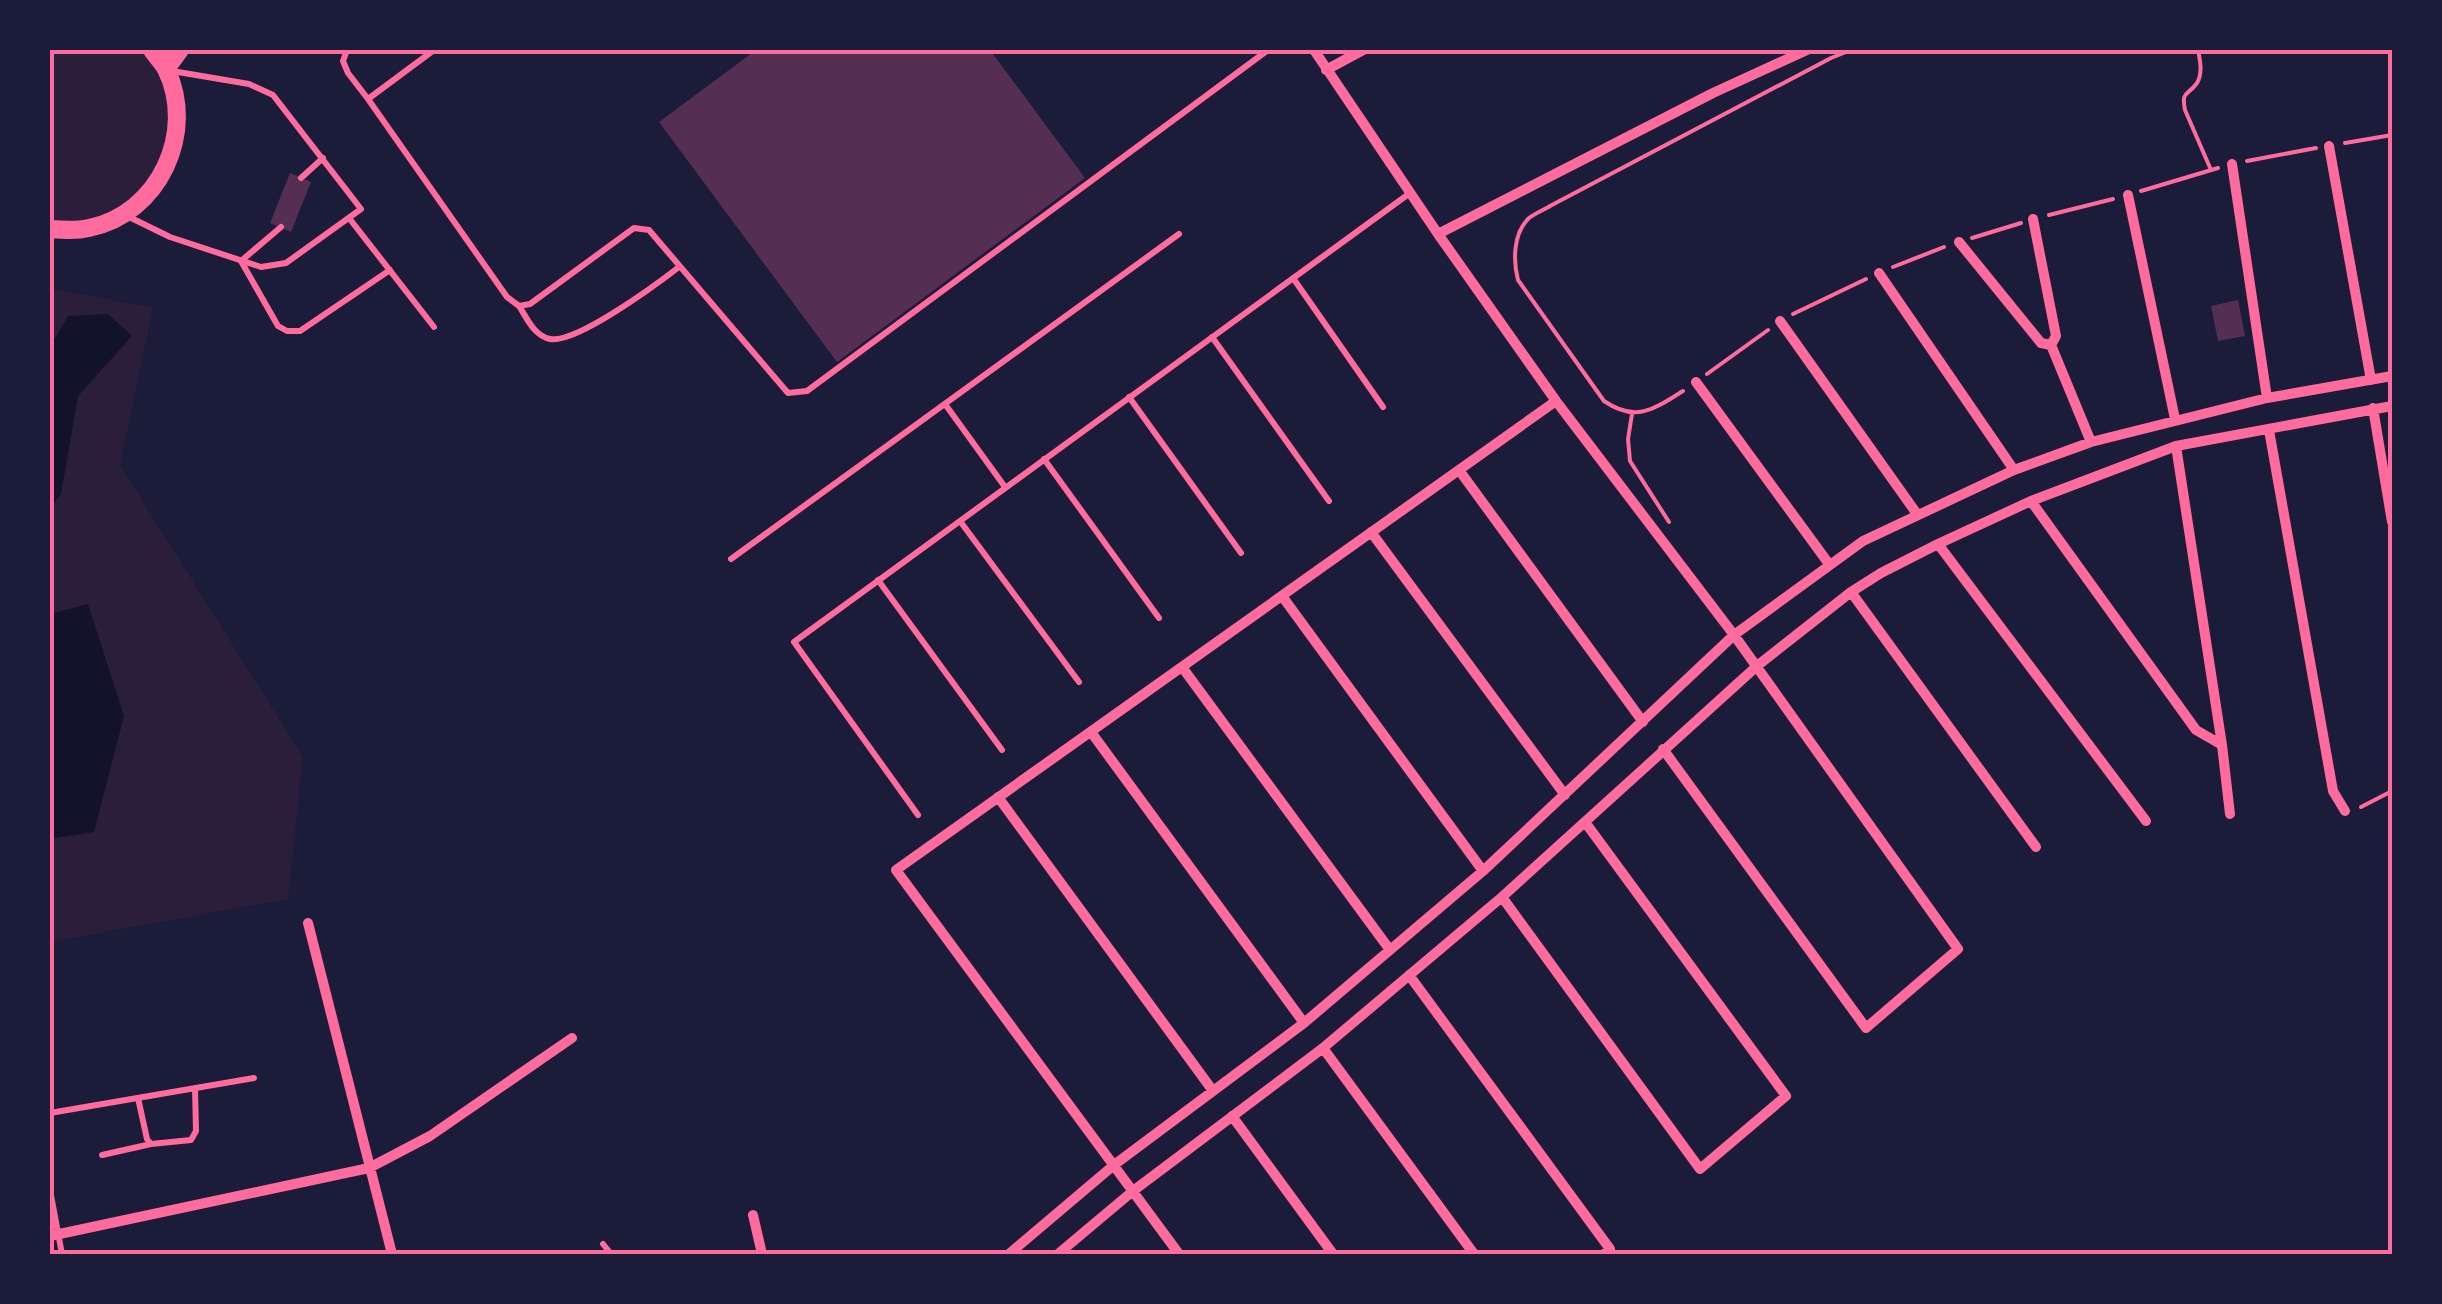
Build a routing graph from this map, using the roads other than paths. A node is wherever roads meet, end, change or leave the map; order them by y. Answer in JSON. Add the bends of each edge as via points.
{"nodes":[{"id":1,"x":152,"y":50,"type":"edge"},
{"id":2,"x":180,"y":50,"type":"edge"},
{"id":3,"x":347,"y":50,"type":"edge"},
{"id":4,"x":434,"y":50,"type":"edge"},
{"id":5,"x":1268,"y":50,"type":"edge"},
{"id":6,"x":1314,"y":50,"type":"edge"},
{"id":7,"x":1363,"y":50,"type":"edge"},
{"id":8,"x":1807,"y":50,"type":"edge"},
{"id":9,"x":166,"y":70,"type":"junction"},
{"id":10,"x":1326,"y":70,"type":"junction"},
{"id":11,"x":368,"y":98,"type":"junction"},
{"id":12,"x":2329,"y":146,"type":"road end"},
{"id":13,"x":323,"y":158,"type":"junction"},
{"id":14,"x":2232,"y":164,"type":"dead end"},
{"id":15,"x":301,"y":178,"type":"dead end"},
{"id":16,"x":1410,"y":193,"type":"junction"},
{"id":17,"x":2128,"y":195,"type":"dead end"},
{"id":18,"x":124,"y":214,"type":"junction"},
{"id":19,"x":349,"y":218,"type":"junction"},
{"id":20,"x":2033,"y":219,"type":"dead end"},
{"id":21,"x":281,"y":228,"type":"dead end"},
{"id":22,"x":50,"y":229,"type":"edge"},
{"id":23,"x":1179,"y":234,"type":"dead end"},
{"id":24,"x":1438,"y":234,"type":"junction"},
{"id":25,"x":1959,"y":242,"type":"dead end"},
{"id":26,"x":240,"y":261,"type":"junction"},
{"id":27,"x":678,"y":267,"type":"junction"},
{"id":28,"x":390,"y":270,"type":"junction"},
{"id":29,"x":1879,"y":272,"type":"dead end"},
{"id":30,"x":1293,"y":278,"type":"junction"},
{"id":31,"x":519,"y":306,"type":"junction"},
{"id":32,"x":1780,"y":321,"type":"dead end"},
{"id":33,"x":434,"y":327,"type":"dead end"},
{"id":34,"x":1212,"y":337,"type":"junction"},
{"id":35,"x":2051,"y":345,"type":"junction"},
{"id":36,"x":2392,"y":376,"type":"edge"},
{"id":37,"x":2371,"y":380,"type":"junction"},
{"id":38,"x":1696,"y":382,"type":"dead end"},
{"id":39,"x":1129,"y":398,"type":"junction"},
{"id":40,"x":2267,"y":398,"type":"junction"},
{"id":41,"x":1556,"y":401,"type":"junction"},
{"id":42,"x":945,"y":404,"type":"junction"},
{"id":43,"x":2392,"y":406,"type":"edge"},
{"id":44,"x":1383,"y":408,"type":"dead end"},
{"id":45,"x":2374,"y":408,"type":"junction"},
{"id":46,"x":2175,"y":419,"type":"junction"},
{"id":47,"x":2269,"y":430,"type":"junction"},
{"id":48,"x":2091,"y":442,"type":"junction"},
{"id":49,"x":2176,"y":446,"type":"junction"},
{"id":50,"x":1044,"y":459,"type":"junction"},
{"id":51,"x":1459,"y":470,"type":"junction"},
{"id":52,"x":2014,"y":470,"type":"junction"},
{"id":53,"x":1005,"y":488,"type":"junction"},
{"id":54,"x":1329,"y":501,"type":"dead end"},
{"id":55,"x":2031,"y":502,"type":"junction"},
{"id":56,"x":1916,"y":514,"type":"junction"},
{"id":57,"x":960,"y":520,"type":"junction"},
{"id":58,"x":2392,"y":522,"type":"edge"},
{"id":59,"x":1371,"y":532,"type":"junction"},
{"id":60,"x":1938,"y":544,"type":"junction"},
{"id":61,"x":1242,"y":553,"type":"dead end"},
{"id":62,"x":731,"y":558,"type":"dead end"},
{"id":63,"x":1829,"y":564,"type":"junction"},
{"id":64,"x":878,"y":580,"type":"junction"},
{"id":65,"x":1850,"y":592,"type":"junction"},
{"id":66,"x":1282,"y":596,"type":"junction"},
{"id":67,"x":1159,"y":618,"type":"dead end"},
{"id":68,"x":1734,"y":635,"type":"junction"},
{"id":69,"x":1757,"y":666,"type":"junction"},
{"id":70,"x":1182,"y":667,"type":"junction"},
{"id":71,"x":1079,"y":682,"type":"dead end"},
{"id":72,"x":1643,"y":722,"type":"junction"},
{"id":73,"x":1091,"y":732,"type":"junction"},
{"id":74,"x":2222,"y":745,"type":"junction"},
{"id":75,"x":1002,"y":750,"type":"dead end"},
{"id":76,"x":1663,"y":750,"type":"junction"},
{"id":77,"x":1565,"y":795,"type":"junction"},
{"id":78,"x":998,"y":797,"type":"junction"},
{"id":79,"x":2346,"y":811,"type":"road end"},
{"id":80,"x":2230,"y":814,"type":"dead end"},
{"id":81,"x":918,"y":815,"type":"dead end"},
{"id":82,"x":2146,"y":821,"type":"dead end"},
{"id":83,"x":1584,"y":822,"type":"junction"},
{"id":84,"x":2036,"y":847,"type":"dead end"},
{"id":85,"x":1483,"y":871,"type":"junction"},
{"id":86,"x":1502,"y":897,"type":"junction"},
{"id":87,"x":308,"y":923,"type":"dead end"},
{"id":88,"x":1390,"y":950,"type":"junction"},
{"id":89,"x":1409,"y":976,"type":"junction"},
{"id":90,"x":1304,"y":1023,"type":"junction"},
{"id":91,"x":572,"y":1038,"type":"dead end"},
{"id":92,"x":1323,"y":1048,"type":"junction"},
{"id":93,"x":254,"y":1078,"type":"dead end"},
{"id":94,"x":195,"y":1088,"type":"junction"},
{"id":95,"x":1214,"y":1091,"type":"junction"},
{"id":96,"x":138,"y":1098,"type":"junction"},
{"id":97,"x":50,"y":1114,"type":"edge"},
{"id":98,"x":1232,"y":1116,"type":"junction"},
{"id":99,"x":151,"y":1144,"type":"junction"},
{"id":100,"x":102,"y":1155,"type":"dead end"},
{"id":101,"x":1114,"y":1166,"type":"junction"},
{"id":102,"x":369,"y":1168,"type":"junction"},
{"id":103,"x":50,"y":1190,"type":"edge"},
{"id":104,"x":1132,"y":1191,"type":"junction"},
{"id":105,"x":753,"y":1216,"type":"dead end"},
{"id":106,"x":54,"y":1236,"type":"edge"},
{"id":107,"x":603,"y":1244,"type":"dead end"},
{"id":108,"x":62,"y":1254,"type":"edge"},
{"id":109,"x":392,"y":1254,"type":"edge"},
{"id":110,"x":611,"y":1254,"type":"edge"},
{"id":111,"x":762,"y":1254,"type":"edge"},
{"id":112,"x":1009,"y":1254,"type":"edge"},
{"id":113,"x":1058,"y":1254,"type":"edge"},
{"id":114,"x":1179,"y":1254,"type":"edge"},
{"id":115,"x":1333,"y":1254,"type":"edge"},
{"id":116,"x":1474,"y":1254,"type":"edge"},
{"id":117,"x":1604,"y":1254,"type":"edge"}],
"edges":[{"from":1,"to":9,"type":"main road"},
{"from":2,"to":9,"type":"main road"},
{"from":3,"to":11,"type":"lane","via":[[342,62]]},
{"from":4,"to":11,"type":"lane"},
{"from":5,"to":27,"type":"lane","via":[[806,391],[788,393]]},
{"from":6,"to":10,"type":"street"},
{"from":7,"to":10,"type":"street"},
{"from":8,"to":24,"type":"street"},
{"from":9,"to":13,"type":"lane","via":[[248,84],[273,96]]},
{"from":9,"to":18,"type":"main road","via":[[177,134],[150,193]]},
{"from":10,"to":16,"type":"street"},
{"from":11,"to":31,"type":"lane","via":[[507,298]]},
{"from":12,"to":37,"type":"street"},
{"from":13,"to":15,"type":"lane"},
{"from":13,"to":19,"type":"lane","via":[[362,209]]},
{"from":14,"to":40,"type":"street"},
{"from":16,"to":24,"type":"street"},
{"from":16,"to":30,"type":"lane"},
{"from":17,"to":46,"type":"street"},
{"from":18,"to":22,"type":"main road","via":[[88,228]]},
{"from":18,"to":26,"type":"lane"},
{"from":19,"to":26,"type":"lane","via":[[286,263],[260,267]]},
{"from":19,"to":28,"type":"lane"},
{"from":20,"to":35,"type":"street","via":[[2056,336]]},
{"from":21,"to":26,"type":"lane"},
{"from":23,"to":42,"type":"lane"},
{"from":24,"to":41,"type":"street"},
{"from":25,"to":35,"type":"street","via":[[2041,344]]},
{"from":26,"to":28,"type":"lane","via":[[287,331],[300,331]]},
{"from":27,"to":31,"type":"lane","via":[[596,323],[554,340],[538,334]]},
{"from":27,"to":31,"type":"lane","via":[[648,230],[634,228]]},
{"from":28,"to":33,"type":"lane"},
{"from":29,"to":52,"type":"street"},
{"from":30,"to":34,"type":"lane"},
{"from":30,"to":44,"type":"lane"},
{"from":32,"to":56,"type":"street"},
{"from":34,"to":39,"type":"lane"},
{"from":34,"to":54,"type":"lane"},
{"from":35,"to":48,"type":"street"},
{"from":36,"to":37,"type":"street"},
{"from":37,"to":40,"type":"street"},
{"from":38,"to":63,"type":"street"},
{"from":39,"to":50,"type":"lane"},
{"from":39,"to":61,"type":"lane"},
{"from":40,"to":46,"type":"street"},
{"from":41,"to":51,"type":"street"},
{"from":41,"to":68,"type":"street"},
{"from":42,"to":53,"type":"lane"},
{"from":42,"to":62,"type":"lane"},
{"from":43,"to":45,"type":"street"},
{"from":45,"to":47,"type":"street"},
{"from":45,"to":58,"type":"street"},
{"from":46,"to":48,"type":"street"},
{"from":47,"to":49,"type":"street"},
{"from":47,"to":79,"type":"street","via":[[2333,791]]},
{"from":48,"to":52,"type":"street"},
{"from":49,"to":55,"type":"street"},
{"from":49,"to":74,"type":"street"},
{"from":50,"to":53,"type":"lane"},
{"from":50,"to":67,"type":"lane"},
{"from":51,"to":59,"type":"street"},
{"from":51,"to":72,"type":"street"},
{"from":52,"to":56,"type":"street"},
{"from":53,"to":57,"type":"lane"},
{"from":55,"to":60,"type":"street"},
{"from":55,"to":74,"type":"street","via":[[2196,730]]},
{"from":56,"to":63,"type":"street"},
{"from":57,"to":64,"type":"lane"},
{"from":57,"to":71,"type":"lane"},
{"from":59,"to":66,"type":"street"},
{"from":59,"to":77,"type":"street"},
{"from":60,"to":65,"type":"street"},
{"from":60,"to":82,"type":"street"},
{"from":63,"to":68,"type":"street"},
{"from":64,"to":75,"type":"lane"},
{"from":64,"to":81,"type":"lane","via":[[794,642]]},
{"from":65,"to":69,"type":"street"},
{"from":65,"to":84,"type":"street"},
{"from":66,"to":70,"type":"street"},
{"from":66,"to":85,"type":"street"},
{"from":68,"to":69,"type":"street"},
{"from":68,"to":72,"type":"street"},
{"from":69,"to":76,"type":"street"},
{"from":69,"to":76,"type":"street","via":[[1958,949],[1866,1028]]},
{"from":70,"to":73,"type":"street"},
{"from":70,"to":88,"type":"street"},
{"from":72,"to":77,"type":"street"},
{"from":73,"to":78,"type":"street"},
{"from":73,"to":90,"type":"street"},
{"from":74,"to":80,"type":"street"},
{"from":76,"to":83,"type":"street"},
{"from":77,"to":85,"type":"street"},
{"from":78,"to":95,"type":"street"},
{"from":78,"to":101,"type":"street","via":[[896,870]]},
{"from":83,"to":86,"type":"street"},
{"from":83,"to":86,"type":"street","via":[[1786,1096],[1700,1169]]},
{"from":85,"to":88,"type":"street"},
{"from":86,"to":89,"type":"street"},
{"from":87,"to":102,"type":"street"},
{"from":88,"to":90,"type":"street"},
{"from":89,"to":92,"type":"street"},
{"from":89,"to":117,"type":"street","via":[[1610,1249]]},
{"from":90,"to":95,"type":"street"},
{"from":91,"to":102,"type":"street","via":[[430,1136]]},
{"from":92,"to":98,"type":"street"},
{"from":92,"to":116,"type":"street"},
{"from":93,"to":94,"type":"lane"},
{"from":94,"to":96,"type":"lane"},
{"from":94,"to":99,"type":"lane","via":[[191,1140]]},
{"from":95,"to":101,"type":"street"},
{"from":96,"to":97,"type":"lane"},
{"from":96,"to":99,"type":"lane"},
{"from":98,"to":104,"type":"street"},
{"from":98,"to":115,"type":"street"},
{"from":99,"to":100,"type":"lane"},
{"from":101,"to":104,"type":"street"},
{"from":101,"to":112,"type":"street"},
{"from":102,"to":106,"type":"street"},
{"from":102,"to":109,"type":"street"},
{"from":103,"to":106,"type":"lane"},
{"from":104,"to":113,"type":"street"},
{"from":104,"to":114,"type":"street"},
{"from":105,"to":111,"type":"street"},
{"from":106,"to":108,"type":"lane"},
{"from":107,"to":110,"type":"lane"}]}
